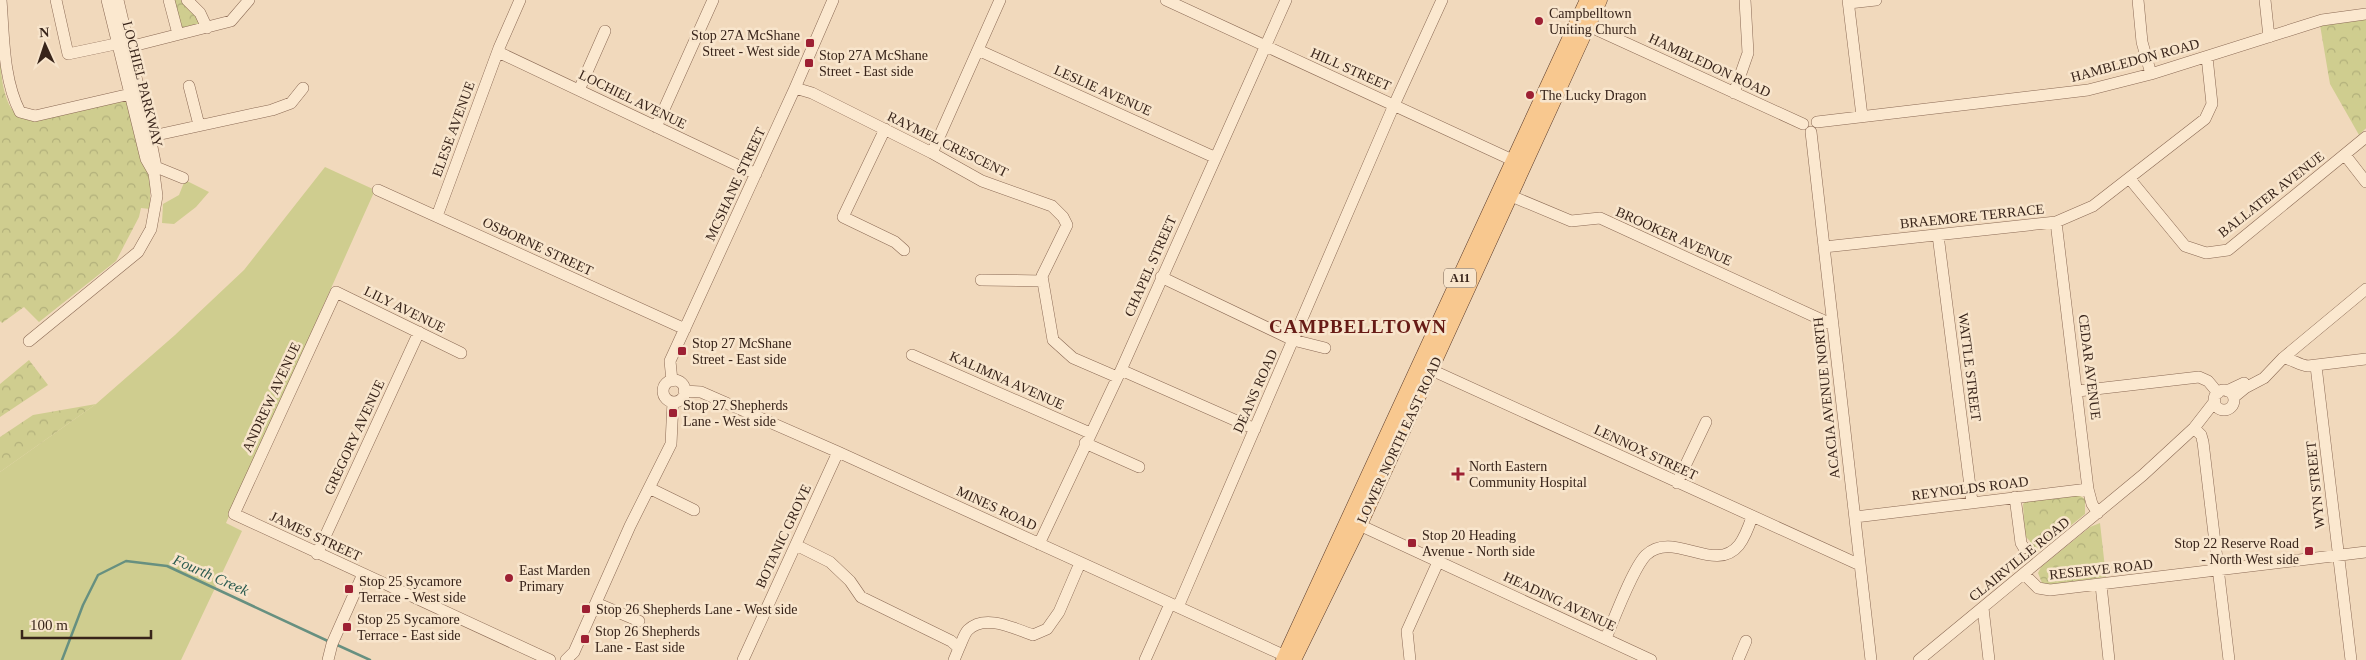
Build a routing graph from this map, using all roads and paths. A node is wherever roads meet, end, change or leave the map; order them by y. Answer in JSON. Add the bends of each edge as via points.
{"nodes":[{"id":1,"x":1,"y":0,"type":"edge"},
{"id":2,"x":56,"y":0,"type":"edge"},
{"id":3,"x":107,"y":0,"type":"edge"},
{"id":4,"x":118,"y":0,"type":"edge"},
{"id":5,"x":169,"y":0,"type":"edge"},
{"id":6,"x":187,"y":0,"type":"edge"},
{"id":7,"x":249,"y":0,"type":"edge"},
{"id":8,"x":520,"y":0,"type":"edge"},
{"id":9,"x":713,"y":0,"type":"edge"},
{"id":10,"x":833,"y":0,"type":"edge"},
{"id":11,"x":1000,"y":0,"type":"edge"},
{"id":12,"x":1166,"y":0,"type":"edge"},
{"id":13,"x":1286,"y":0,"type":"edge"},
{"id":14,"x":1442,"y":0,"type":"edge"},
{"id":15,"x":1587,"y":0,"type":"edge"},
{"id":16,"x":1600,"y":0,"type":"edge"},
{"id":17,"x":1746,"y":0,"type":"edge"},
{"id":18,"x":1876,"y":0,"type":"edge"},
{"id":19,"x":2138,"y":0,"type":"edge"},
{"id":20,"x":2265,"y":0,"type":"edge"},
{"id":21,"x":1848,"y":2,"type":"edge"},
{"id":22,"x":2366,"y":14,"type":"edge"},
{"id":23,"x":1583,"y":23,"type":"junction"},
{"id":24,"x":207,"y":28,"type":"junction"},
{"id":25,"x":605,"y":31,"type":"dead end"},
{"id":26,"x":178,"y":34,"type":"junction"},
{"id":27,"x":2269,"y":37,"type":"junction"},
{"id":28,"x":123,"y":45,"type":"junction"},
{"id":29,"x":1265,"y":46,"type":"junction"},
{"id":30,"x":978,"y":50,"type":"junction"},
{"id":31,"x":498,"y":52,"type":"junction"},
{"id":32,"x":2207,"y":57,"type":"junction"},
{"id":33,"x":2151,"y":74,"type":"junction"},
{"id":34,"x":189,"y":86,"type":"dead end"},
{"id":35,"x":303,"y":88,"type":"dead end"},
{"id":36,"x":795,"y":88,"type":"junction"},
{"id":37,"x":579,"y":90,"type":"junction"},
{"id":38,"x":134,"y":93,"type":"junction"},
{"id":39,"x":1734,"y":93,"type":"junction"},
{"id":40,"x":1394,"y":104,"type":"junction"},
{"id":41,"x":1862,"y":116,"type":"junction"},
{"id":42,"x":199,"y":125,"type":"junction"},
{"id":43,"x":1810,"y":126,"type":"junction"},
{"id":44,"x":656,"y":127,"type":"junction"},
{"id":45,"x":885,"y":129,"type":"junction"},
{"id":46,"x":2366,"y":137,"type":"edge"},
{"id":47,"x":146,"y":138,"type":"junction"},
{"id":48,"x":932,"y":153,"type":"junction"},
{"id":49,"x":2345,"y":155,"type":"junction"},
{"id":50,"x":1214,"y":157,"type":"junction"},
{"id":51,"x":1519,"y":163,"type":"junction"},
{"id":52,"x":155,"y":170,"type":"junction"},
{"id":53,"x":756,"y":174,"type":"junction"},
{"id":54,"x":183,"y":178,"type":"dead end"},
{"id":55,"x":2129,"y":178,"type":"junction"},
{"id":56,"x":2366,"y":182,"type":"edge"},
{"id":57,"x":378,"y":190,"type":"dead end"},
{"id":58,"x":1506,"y":194,"type":"junction"},
{"id":59,"x":437,"y":216,"type":"junction"},
{"id":60,"x":2056,"y":222,"type":"junction"},
{"id":61,"x":1938,"y":235,"type":"junction"},
{"id":62,"x":1824,"y":247,"type":"junction"},
{"id":63,"x":904,"y":250,"type":"dead end"},
{"id":64,"x":1161,"y":277,"type":"junction"},
{"id":65,"x":981,"y":280,"type":"dead end"},
{"id":66,"x":1043,"y":281,"type":"junction"},
{"id":67,"x":2366,"y":289,"type":"edge"},
{"id":68,"x":336,"y":292,"type":"joint"},
{"id":69,"x":1833,"y":325,"type":"junction"},
{"id":70,"x":685,"y":330,"type":"junction"},
{"id":71,"x":419,"y":332,"type":"junction"},
{"id":72,"x":1293,"y":340,"type":"junction"},
{"id":73,"x":29,"y":341,"type":"dead end"},
{"id":74,"x":1325,"y":348,"type":"dead end"},
{"id":75,"x":461,"y":353,"type":"dead end"},
{"id":76,"x":912,"y":355,"type":"dead end"},
{"id":77,"x":2283,"y":358,"type":"junction"},
{"id":78,"x":2366,"y":359,"type":"edge"},
{"id":79,"x":2316,"y":366,"type":"junction"},
{"id":80,"x":1425,"y":367,"type":"junction"},
{"id":81,"x":1119,"y":373,"type":"junction"},
{"id":82,"x":672,"y":381,"type":"junction"},
{"id":83,"x":684,"y":391,"type":"junction"},
{"id":84,"x":2078,"y":391,"type":"junction"},
{"id":85,"x":2223,"y":398,"type":"junction"},
{"id":86,"x":673,"y":402,"type":"junction"},
{"id":87,"x":1706,"y":422,"type":"dead end"},
{"id":88,"x":1255,"y":429,"type":"junction"},
{"id":89,"x":2197,"y":430,"type":"junction"},
{"id":90,"x":1088,"y":438,"type":"junction"},
{"id":91,"x":838,"y":452,"type":"junction"},
{"id":92,"x":1139,"y":467,"type":"dead end"},
{"id":93,"x":1677,"y":483,"type":"junction"},
{"id":94,"x":649,"y":488,"type":"junction"},
{"id":95,"x":2088,"y":489,"type":"junction"},
{"id":96,"x":2016,"y":497,"type":"junction"},
{"id":97,"x":1972,"y":502,"type":"junction"},
{"id":98,"x":694,"y":510,"type":"dead end"},
{"id":99,"x":2098,"y":513,"type":"junction"},
{"id":100,"x":234,"y":514,"type":"joint"},
{"id":101,"x":1752,"y":517,"type":"junction"},
{"id":102,"x":1855,"y":517,"type":"junction"},
{"id":103,"x":1354,"y":523,"type":"junction"},
{"id":104,"x":1039,"y":544,"type":"junction"},
{"id":105,"x":796,"y":545,"type":"junction"},
{"id":106,"x":2024,"y":548,"type":"dead end"},
{"id":107,"x":2366,"y":552,"type":"edge"},
{"id":108,"x":317,"y":554,"type":"junction"},
{"id":109,"x":2338,"y":556,"type":"junction"},
{"id":110,"x":1438,"y":562,"type":"junction"},
{"id":111,"x":1080,"y":563,"type":"junction"},
{"id":112,"x":1860,"y":564,"type":"junction"},
{"id":113,"x":2218,"y":570,"type":"junction"},
{"id":114,"x":363,"y":574,"type":"junction"},
{"id":115,"x":2024,"y":574,"type":"junction"},
{"id":116,"x":2101,"y":585,"type":"junction"},
{"id":117,"x":596,"y":603,"type":"junction"},
{"id":118,"x":1174,"y":605,"type":"junction"},
{"id":119,"x":1983,"y":608,"type":"junction"},
{"id":120,"x":639,"y":621,"type":"dead end"},
{"id":121,"x":1606,"y":638,"type":"junction"},
{"id":122,"x":1746,"y":641,"type":"dead end"},
{"id":123,"x":960,"y":648,"type":"junction"},
{"id":124,"x":1289,"y":659,"type":"edge"},
{"id":125,"x":328,"y":660,"type":"edge"},
{"id":126,"x":550,"y":660,"type":"edge"},
{"id":127,"x":566,"y":660,"type":"edge"},
{"id":128,"x":743,"y":660,"type":"edge"},
{"id":129,"x":954,"y":660,"type":"edge"},
{"id":130,"x":1145,"y":660,"type":"edge"},
{"id":131,"x":1410,"y":660,"type":"edge"},
{"id":132,"x":1650,"y":660,"type":"edge"},
{"id":133,"x":1738,"y":660,"type":"edge"},
{"id":134,"x":1871,"y":660,"type":"edge"},
{"id":135,"x":1919,"y":660,"type":"edge"},
{"id":136,"x":1989,"y":660,"type":"edge"},
{"id":137,"x":2110,"y":660,"type":"edge"},
{"id":138,"x":2229,"y":660,"type":"edge"},
{"id":139,"x":2351,"y":660,"type":"edge"}],
"edges":[{"from":1,"to":38,"type":"street","via":[[7,65],[13,99],[20,112],[35,116]]},
{"from":2,"to":28,"type":"street","via":[[68,54]]},
{"from":3,"to":28,"type":"street","name":"LOCHIEL PARKWAY"},
{"from":4,"to":28,"type":"street","name":"LOCHIEL PARKWAY"},
{"from":5,"to":26,"type":"street"},
{"from":6,"to":24,"type":"street","via":[[200,13]]},
{"from":7,"to":24,"type":"street","via":[[231,21]]},
{"from":8,"to":31,"type":"street","name":"ELESE AVENUE"},
{"from":9,"to":44,"type":"street"},
{"from":10,"to":36,"type":"street","name":"MCSHANE STREET"},
{"from":11,"to":30,"type":"street"},
{"from":12,"to":29,"type":"street","name":"HILL STREET"},
{"from":13,"to":29,"type":"street","name":"CHAPEL STREET"},
{"from":14,"to":40,"type":"street","name":"DEANS ROAD"},
{"from":15,"to":23,"type":"main road","name":"LOWER NORTH EAST ROAD","number":"A11"},
{"from":16,"to":23,"type":"main road","name":"LOWER NORTH EAST ROAD","number":"A11"},
{"from":17,"to":39,"type":"street","via":[[1748,52]]},
{"from":18,"to":21,"type":"street"},
{"from":19,"to":33,"type":"street","via":[[2142,42]]},
{"from":20,"to":27,"type":"street"},
{"from":21,"to":41,"type":"street"},
{"from":22,"to":27,"type":"street","name":"HAMBLEDON ROAD","via":[[2322,20]]},
{"from":23,"to":39,"type":"street","name":"HAMBLEDON ROAD"},
{"from":23,"to":51,"type":"main road","name":"LOWER NORTH EAST ROAD","number":"A11"},
{"from":24,"to":26,"type":"street"},
{"from":25,"to":37,"type":"street"},
{"from":26,"to":28,"type":"street"},
{"from":27,"to":32,"type":"street","name":"HAMBLEDON ROAD"},
{"from":28,"to":38,"type":"street","name":"LOCHIEL PARKWAY"},
{"from":29,"to":40,"type":"street","name":"HILL STREET"},
{"from":29,"to":50,"type":"street","name":"CHAPEL STREET"},
{"from":30,"to":48,"type":"street"},
{"from":30,"to":50,"type":"street","name":"LESLIE AVENUE"},
{"from":31,"to":37,"type":"street","name":"LOCHIEL AVENUE"},
{"from":31,"to":59,"type":"street","name":"ELESE AVENUE"},
{"from":32,"to":33,"type":"street","name":"HAMBLEDON ROAD"},
{"from":32,"to":55,"type":"street","name":"BRAEMORE TERRACE","via":[[2212,104],[2205,119]]},
{"from":33,"to":41,"type":"street","name":"HAMBLEDON ROAD","via":[[2075,92]]},
{"from":34,"to":42,"type":"street"},
{"from":35,"to":42,"type":"street","via":[[291,103],[272,110]]},
{"from":36,"to":45,"type":"street","name":"RAYMEL CRESCENT"},
{"from":36,"to":53,"type":"street","name":"MCSHANE STREET"},
{"from":37,"to":44,"type":"street","name":"LOCHIEL AVENUE"},
{"from":38,"to":47,"type":"street","name":"LOCHIEL PARKWAY"},
{"from":39,"to":43,"type":"street","name":"HAMBLEDON ROAD"},
{"from":40,"to":51,"type":"street","name":"HILL STREET"},
{"from":40,"to":72,"type":"street","name":"DEANS ROAD"},
{"from":41,"to":43,"type":"street","name":"HAMBLEDON ROAD"},
{"from":42,"to":47,"type":"street"},
{"from":43,"to":62,"type":"street","name":"ACACIA AVENUE NORTH"},
{"from":44,"to":53,"type":"street","name":"LOCHIEL AVENUE"},
{"from":45,"to":48,"type":"street","name":"RAYMEL CRESCENT"},
{"from":45,"to":63,"type":"street","via":[[843,217],[895,242]]},
{"from":46,"to":49,"type":"street","name":"BALLATER AVENUE"},
{"from":47,"to":52,"type":"street","name":"LOCHIEL PARKWAY","via":[[146,159]]},
{"from":48,"to":66,"type":"street","name":"RAYMEL CRESCENT","via":[[982,181],[1052,206],[1063,217],[1067,225],[1042,276]]},
{"from":49,"to":55,"type":"street","name":"BALLATER AVENUE","via":[[2228,250],[2206,253],[2185,246]]},
{"from":49,"to":56,"type":"street"},
{"from":50,"to":64,"type":"street","name":"CHAPEL STREET"},
{"from":51,"to":58,"type":"main road","name":"LOWER NORTH EAST ROAD","number":"A11"},
{"from":52,"to":54,"type":"street"},
{"from":52,"to":73,"type":"street","name":"LOCHIEL PARKWAY","via":[[157,196],[149,214],[151,229],[138,252]]},
{"from":53,"to":70,"type":"street","name":"MCSHANE STREET"},
{"from":55,"to":60,"type":"street","name":"BRAEMORE TERRACE","via":[[2093,206]]},
{"from":57,"to":59,"type":"street","name":"OSBORNE STREET"},
{"from":58,"to":69,"type":"street","name":"BROOKER AVENUE","via":[[1571,220],[1600,218]]},
{"from":58,"to":80,"type":"main road","name":"LOWER NORTH EAST ROAD","number":"A11"},
{"from":59,"to":70,"type":"street","name":"OSBORNE STREET"},
{"from":60,"to":61,"type":"street","name":"BRAEMORE TERRACE"},
{"from":60,"to":84,"type":"street","name":"CEDAR AVENUE"},
{"from":61,"to":62,"type":"street","name":"BRAEMORE TERRACE"},
{"from":61,"to":97,"type":"street","name":"WATTLE STREET"},
{"from":62,"to":69,"type":"street","name":"ACACIA AVENUE NORTH"},
{"from":64,"to":72,"type":"street"},
{"from":64,"to":81,"type":"street","name":"CHAPEL STREET"},
{"from":65,"to":66,"type":"street"},
{"from":66,"to":81,"type":"street","name":"RAYMEL CRESCENT","via":[[1053,340],[1073,358]]},
{"from":67,"to":77,"type":"street","name":"CLAIRVILLE ROAD"},
{"from":68,"to":71,"type":"street","name":"LILY AVENUE"},
{"from":68,"to":100,"type":"street","name":"ANDREW AVENUE"},
{"from":69,"to":102,"type":"street","name":"ACACIA AVENUE NORTH"},
{"from":70,"to":82,"type":"street","name":"MCSHANE STREET","via":[[670,361]]},
{"from":71,"to":75,"type":"street","name":"LILY AVENUE"},
{"from":71,"to":108,"type":"street","name":"GREGORY AVENUE"},
{"from":72,"to":74,"type":"street"},
{"from":72,"to":88,"type":"street","name":"DEANS ROAD"},
{"from":76,"to":90,"type":"street","name":"KALIMNA AVENUE"},
{"from":77,"to":79,"type":"street","via":[[2293,359],[2301,365]]},
{"from":77,"to":85,"type":"street","name":"CLAIRVILLE ROAD","via":[[2264,378]]},
{"from":78,"to":79,"type":"street"},
{"from":79,"to":109,"type":"street","name":"WYN STREET"},
{"from":80,"to":93,"type":"street","name":"LENNOX STREET"},
{"from":80,"to":103,"type":"main road","name":"LOWER NORTH EAST ROAD","number":"A11"},
{"from":81,"to":88,"type":"street","name":"RAYMEL CRESCENT"},
{"from":81,"to":90,"type":"street","name":"CHAPEL STREET"},
{"from":82,"to":83,"type":"street","via":[[680,383]]},
{"from":82,"to":86,"type":"street","via":[[664,387],[663,394]]},
{"from":83,"to":86,"type":"street","via":[[680,400]]},
{"from":83,"to":91,"type":"street","name":"MINES ROAD","via":[[701,392]]},
{"from":84,"to":85,"type":"street","via":[[2199,377],[2208,381]]},
{"from":84,"to":95,"type":"street","name":"CEDAR AVENUE"},
{"from":85,"to":89,"type":"street","name":"CLAIRVILLE ROAD"},
{"from":86,"to":94,"type":"street","via":[[671,444]]},
{"from":87,"to":93,"type":"street"},
{"from":88,"to":118,"type":"street","name":"DEANS ROAD"},
{"from":89,"to":99,"type":"street","name":"CLAIRVILLE ROAD"},
{"from":89,"to":113,"type":"street","via":[[2205,454]]},
{"from":90,"to":92,"type":"street","name":"KALIMNA AVENUE"},
{"from":90,"to":104,"type":"street","name":"CHAPEL STREET"},
{"from":91,"to":104,"type":"street","name":"MINES ROAD"},
{"from":91,"to":105,"type":"street","name":"BOTANIC GROVE"},
{"from":93,"to":101,"type":"street","name":"LENNOX STREET"},
{"from":94,"to":98,"type":"street"},
{"from":94,"to":117,"type":"street"},
{"from":95,"to":96,"type":"street","name":"REYNOLDS ROAD"},
{"from":95,"to":99,"type":"street","name":"CEDAR AVENUE"},
{"from":96,"to":97,"type":"street","name":"REYNOLDS ROAD"},
{"from":96,"to":106,"type":"street"},
{"from":97,"to":102,"type":"street","name":"REYNOLDS ROAD"},
{"from":99,"to":115,"type":"street","name":"CLAIRVILLE ROAD"},
{"from":100,"to":108,"type":"street","name":"JAMES STREET"},
{"from":101,"to":112,"type":"street","name":"LENNOX STREET"},
{"from":101,"to":121,"type":"street","via":[[1739,545],[1725,555],[1669,546],[1646,555]]},
{"from":102,"to":112,"type":"street","name":"ACACIA AVENUE NORTH"},
{"from":103,"to":110,"type":"street","name":"HEADING AVENUE"},
{"from":103,"to":124,"type":"main road","name":"LOWER NORTH EAST ROAD","number":"A11"},
{"from":104,"to":111,"type":"street","name":"MINES ROAD"},
{"from":105,"to":123,"type":"street","via":[[830,562],[861,597],[926,627]]},
{"from":105,"to":128,"type":"street","name":"BOTANIC GROVE"},
{"from":107,"to":109,"type":"street","name":"RESERVE ROAD"},
{"from":108,"to":114,"type":"street","name":"JAMES STREET"},
{"from":109,"to":113,"type":"street","name":"RESERVE ROAD"},
{"from":109,"to":139,"type":"street","name":"WYN STREET"},
{"from":110,"to":121,"type":"street","name":"HEADING AVENUE"},
{"from":110,"to":131,"type":"street","via":[[1407,631]]},
{"from":111,"to":118,"type":"street","name":"MINES ROAD"},
{"from":111,"to":123,"type":"street","via":[[1047,629],[1033,635],[993,622],[977,624],[968,630]]},
{"from":112,"to":134,"type":"street","name":"ACACIA AVENUE NORTH"},
{"from":113,"to":116,"type":"street","name":"RESERVE ROAD"},
{"from":113,"to":138,"type":"street"},
{"from":114,"to":125,"type":"street","via":[[333,641]]},
{"from":114,"to":126,"type":"street","name":"JAMES STREET"},
{"from":115,"to":116,"type":"street","name":"RESERVE ROAD","via":[[2035,586],[2045,590]]},
{"from":115,"to":119,"type":"street","name":"CLAIRVILLE ROAD"},
{"from":116,"to":137,"type":"street"},
{"from":117,"to":120,"type":"street"},
{"from":117,"to":127,"type":"street","via":[[574,652]]},
{"from":118,"to":124,"type":"street","name":"MINES ROAD"},
{"from":118,"to":130,"type":"street","name":"DEANS ROAD"},
{"from":119,"to":135,"type":"street","name":"CLAIRVILLE ROAD"},
{"from":119,"to":136,"type":"street"},
{"from":121,"to":132,"type":"street","name":"HEADING AVENUE"},
{"from":122,"to":133,"type":"street"},
{"from":123,"to":129,"type":"street"}]}
